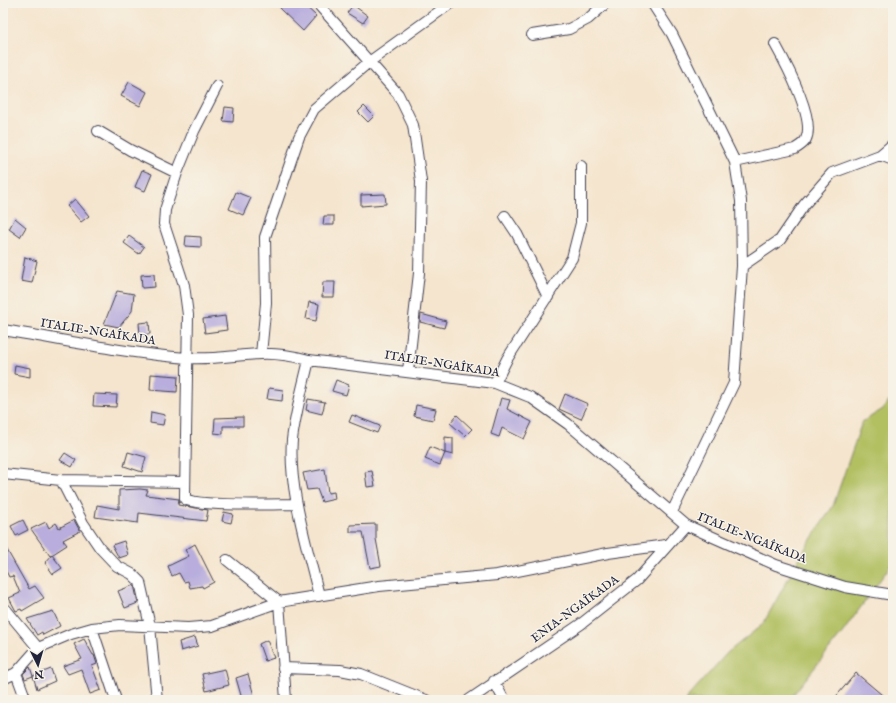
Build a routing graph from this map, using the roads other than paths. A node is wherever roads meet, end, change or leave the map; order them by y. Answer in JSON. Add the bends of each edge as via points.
{"nodes":[{"id":1,"x":317,"y":3,"type":"edge"},
{"id":2,"x":451,"y":3,"type":"edge"},
{"id":3,"x":606,"y":3,"type":"edge"},
{"id":4,"x":652,"y":3,"type":"edge"},
{"id":5,"x":532,"y":35,"type":"dead end"},
{"id":6,"x":775,"y":44,"type":"dead end"},
{"id":7,"x":369,"y":62,"type":"junction"},
{"id":8,"x":217,"y":86,"type":"dead end"},
{"id":9,"x":98,"y":131,"type":"dead end"},
{"id":10,"x":893,"y":144,"type":"edge"},
{"id":11,"x":880,"y":155,"type":"junction"},
{"id":12,"x":893,"y":160,"type":"edge"},
{"id":13,"x":735,"y":162,"type":"junction"},
{"id":14,"x":581,"y":166,"type":"dead end"},
{"id":15,"x":177,"y":173,"type":"junction"},
{"id":16,"x":505,"y":216,"type":"dead end"},
{"id":17,"x":742,"y":266,"type":"junction"},
{"id":18,"x":548,"y":297,"type":"junction"},
{"id":19,"x":3,"y":330,"type":"edge"},
{"id":20,"x":261,"y":354,"type":"junction"},
{"id":21,"x":188,"y":358,"type":"junction"},
{"id":22,"x":309,"y":360,"type":"junction"},
{"id":23,"x":408,"y":371,"type":"junction"},
{"id":24,"x":495,"y":383,"type":"junction"},
{"id":25,"x":3,"y":474,"type":"edge"},
{"id":26,"x":61,"y":480,"type":"junction"},
{"id":27,"x":184,"y":482,"type":"junction"},
{"id":28,"x":297,"y":504,"type":"junction"},
{"id":29,"x":672,"y":512,"type":"junction"},
{"id":30,"x":686,"y":525,"type":"junction"},
{"id":31,"x":666,"y":545,"type":"junction"},
{"id":32,"x":227,"y":560,"type":"dead end"},
{"id":33,"x":893,"y":595,"type":"edge"},
{"id":34,"x":319,"y":596,"type":"junction"},
{"id":35,"x":279,"y":602,"type":"junction"},
{"id":36,"x":4,"y":608,"type":"edge"},
{"id":37,"x":150,"y":626,"type":"junction"},
{"id":38,"x":92,"y":628,"type":"junction"},
{"id":39,"x":38,"y":648,"type":"junction"},
{"id":40,"x":283,"y":668,"type":"junction"},
{"id":41,"x":16,"y":673,"type":"junction"},
{"id":42,"x":3,"y":679,"type":"edge"},
{"id":43,"x":494,"y":681,"type":"junction"},
{"id":44,"x":26,"y":700,"type":"edge"},
{"id":45,"x":116,"y":700,"type":"edge"},
{"id":46,"x":157,"y":700,"type":"edge"},
{"id":47,"x":286,"y":700,"type":"edge"},
{"id":48,"x":426,"y":700,"type":"edge"},
{"id":49,"x":469,"y":700,"type":"edge"},
{"id":50,"x":504,"y":700,"type":"edge"}],
"edges":[{"from":1,"to":7,"type":"street"},
{"from":2,"to":7,"type":"street"},
{"from":3,"to":5,"type":"street","via":[[588,19],[569,29]]},
{"from":4,"to":13,"type":"street","via":[[672,34]]},
{"from":6,"to":13,"type":"street","via":[[798,90],[807,124],[807,138],[794,149]]},
{"from":7,"to":20,"type":"street","via":[[314,109],[299,137],[265,237],[266,303]]},
{"from":7,"to":23,"type":"street","via":[[398,94],[413,125],[421,181],[419,273]]},
{"from":8,"to":15,"type":"street","via":[[194,131]]},
{"from":9,"to":15,"type":"street"},
{"from":10,"to":11,"type":"street"},
{"from":11,"to":12,"type":"street"},
{"from":11,"to":17,"type":"street","via":[[832,173],[804,205],[780,240]]},
{"from":13,"to":17,"type":"street","via":[[741,201]]},
{"from":14,"to":18,"type":"street","via":[[581,223],[572,258]]},
{"from":15,"to":21,"type":"street","via":[[165,210],[164,224],[184,285],[188,315]]},
{"from":16,"to":18,"type":"street","via":[[517,234]]},
{"from":17,"to":29,"type":"street","via":[[734,383]]},
{"from":18,"to":24,"type":"street","via":[[507,359]]},
{"from":19,"to":21,"type":"street","name":"ITALIE-NGAÎKADA","via":[[111,350]]},
{"from":20,"to":21,"type":"street","name":"ITALIE-NGAÎKADA","via":[[226,358]]},
{"from":20,"to":22,"type":"street","name":"ITALIE-NGAÎKADA","via":[[286,355]]},
{"from":21,"to":27,"type":"street"},
{"from":22,"to":23,"type":"street","name":"ITALIE-NGAÎKADA"},
{"from":22,"to":28,"type":"street","via":[[292,440]]},
{"from":23,"to":24,"type":"street","name":"ITALIE-NGAÎKADA"},
{"from":24,"to":29,"type":"street","name":"ITALIE-NGAÎKADA","via":[[530,397],[568,424]]},
{"from":25,"to":26,"type":"street"},
{"from":26,"to":27,"type":"street"},
{"from":26,"to":37,"type":"street","via":[[83,523],[100,548],[116,566],[132,574],[140,582]]},
{"from":27,"to":28,"type":"street","via":[[185,499],[189,501]]},
{"from":28,"to":34,"type":"street"},
{"from":29,"to":30,"type":"street","name":"ITALIE-NGAÎKADA"},
{"from":30,"to":31,"type":"street","name":"ENIA-NGAÎKADA"},
{"from":30,"to":33,"type":"street","name":"ITALIE-NGAÎKADA","via":[[776,565],[845,587]]},
{"from":31,"to":34,"type":"street","via":[[608,553],[497,575],[379,586]]},
{"from":31,"to":43,"type":"street","name":"ENIA-NGAÎKADA","via":[[637,580],[581,624]]},
{"from":32,"to":35,"type":"street"},
{"from":34,"to":35,"type":"street"},
{"from":35,"to":37,"type":"street","via":[[212,626]]},
{"from":35,"to":40,"type":"street"},
{"from":36,"to":39,"type":"street"},
{"from":37,"to":38,"type":"street","via":[[120,625]]},
{"from":37,"to":46,"type":"street"},
{"from":38,"to":39,"type":"street"},
{"from":38,"to":45,"type":"street"},
{"from":39,"to":41,"type":"street"},
{"from":40,"to":47,"type":"street"},
{"from":40,"to":48,"type":"street","via":[[340,670],[361,674]]},
{"from":41,"to":42,"type":"street"},
{"from":41,"to":44,"type":"street"},
{"from":43,"to":49,"type":"street","name":"ENIA-NGAÎKADA"},
{"from":43,"to":50,"type":"street"}]}
